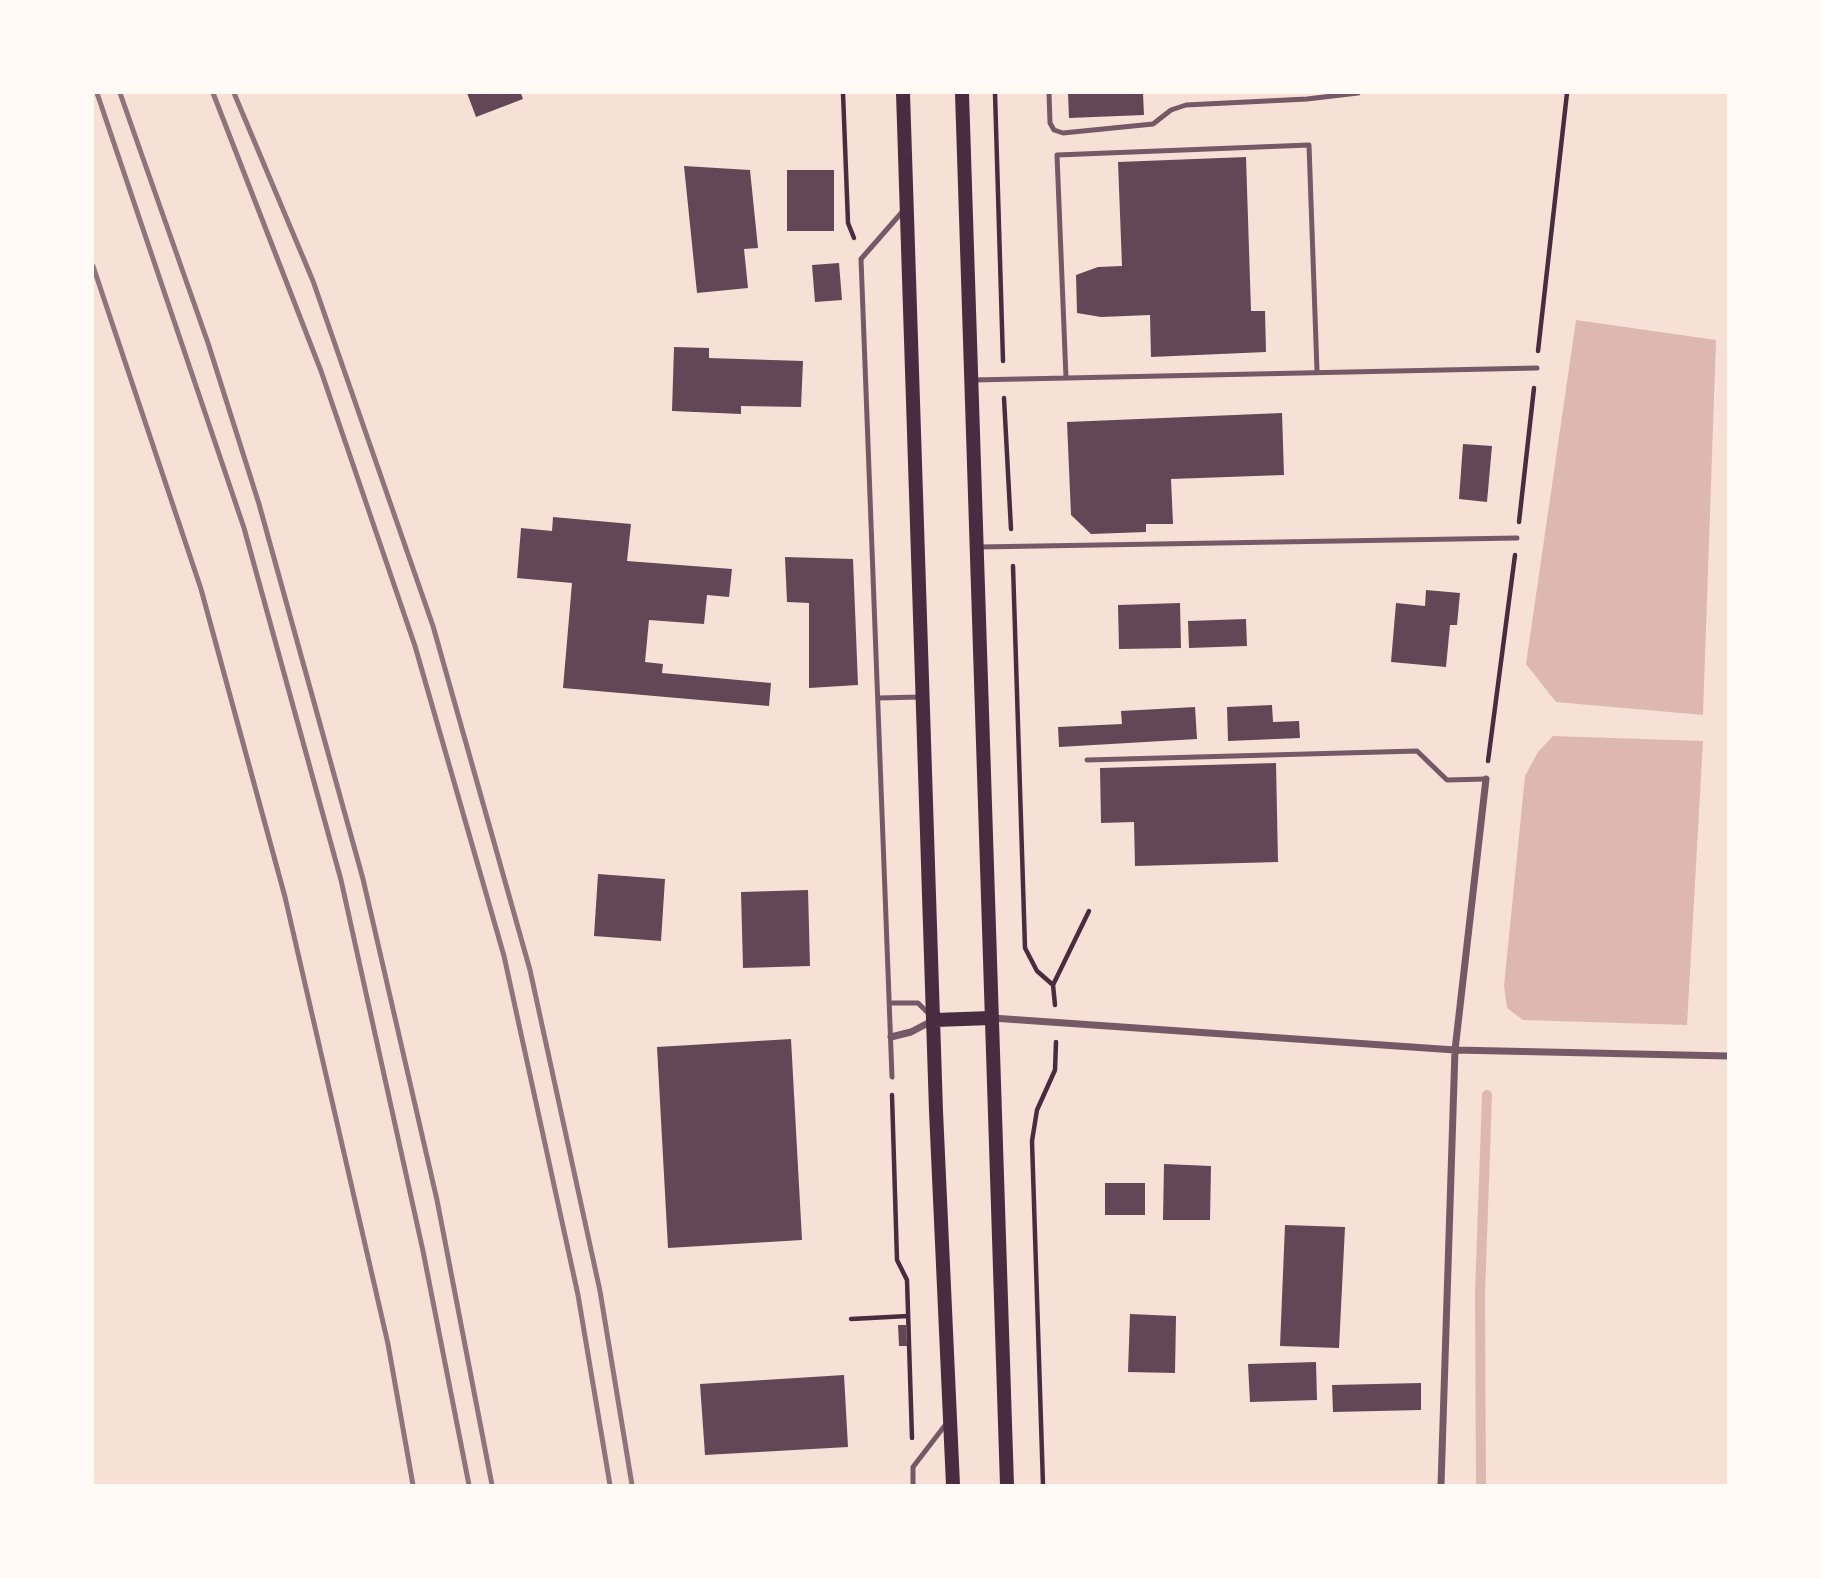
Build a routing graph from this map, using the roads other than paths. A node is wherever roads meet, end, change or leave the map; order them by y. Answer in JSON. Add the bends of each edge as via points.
{"nodes":[{"id":1,"x":903,"y":93,"type":"edge"},
{"id":2,"x":962,"y":93,"type":"edge"},
{"id":3,"x":1049,"y":93,"type":"edge"},
{"id":4,"x":1359,"y":93,"type":"edge"},
{"id":5,"x":907,"y":206,"type":"junction"},
{"id":6,"x":1536,"y":368,"type":"road end"},
{"id":7,"x":1317,"y":372,"type":"junction"},
{"id":8,"x":1066,"y":378,"type":"junction"},
{"id":9,"x":972,"y":380,"type":"junction"},
{"id":10,"x":1517,"y":538,"type":"road end"},
{"id":11,"x":975,"y":547,"type":"junction"},
{"id":12,"x":922,"y":697,"type":"junction"},
{"id":13,"x":878,"y":698,"type":"junction"},
{"id":14,"x":1087,"y":760,"type":"dead end"},
{"id":15,"x":1486,"y":779,"type":"joint"},
{"id":16,"x":889,"y":1003,"type":"junction"},
{"id":17,"x":990,"y":1018,"type":"junction"},
{"id":18,"x":935,"y":1020,"type":"junction"},
{"id":19,"x":891,"y":1037,"type":"junction"},
{"id":20,"x":1455,"y":1051,"type":"junction"},
{"id":21,"x":1728,"y":1056,"type":"edge"},
{"id":22,"x":892,"y":1077,"type":"road end"},
{"id":23,"x":951,"y":1418,"type":"junction"},
{"id":24,"x":913,"y":1485,"type":"edge"},
{"id":25,"x":953,"y":1485,"type":"edge"},
{"id":26,"x":1007,"y":1485,"type":"edge"},
{"id":27,"x":1441,"y":1485,"type":"edge"}],
"edges":[{"from":1,"to":5,"type":"main road"},
{"from":2,"to":9,"type":"main road"},
{"from":3,"to":4,"type":"lane","via":[[1050,123],[1063,132],[1153,124],[1186,105]]},
{"from":5,"to":12,"type":"main road"},
{"from":5,"to":13,"type":"lane","via":[[861,259]]},
{"from":6,"to":7,"type":"lane"},
{"from":7,"to":8,"type":"lane"},
{"from":7,"to":8,"type":"lane","via":[[1309,145],[1057,155]]},
{"from":8,"to":9,"type":"lane"},
{"from":9,"to":11,"type":"main road"},
{"from":10,"to":11,"type":"lane"},
{"from":11,"to":17,"type":"main road"},
{"from":12,"to":13,"type":"lane"},
{"from":12,"to":18,"type":"main road"},
{"from":13,"to":16,"type":"lane"},
{"from":14,"to":15,"type":"lane","via":[[1417,751],[1447,780]]},
{"from":15,"to":20,"type":"street"},
{"from":16,"to":18,"type":"lane","via":[[918,1003]]},
{"from":16,"to":19,"type":"lane"},
{"from":17,"to":18,"type":"main road"},
{"from":17,"to":20,"type":"street"},
{"from":17,"to":26,"type":"main road"},
{"from":18,"to":19,"type":"street"},
{"from":18,"to":23,"type":"main road"},
{"from":19,"to":22,"type":"lane"},
{"from":20,"to":21,"type":"street"},
{"from":20,"to":27,"type":"street"},
{"from":23,"to":24,"type":"lane","via":[[913,1466]]},
{"from":23,"to":25,"type":"main road"}]}
